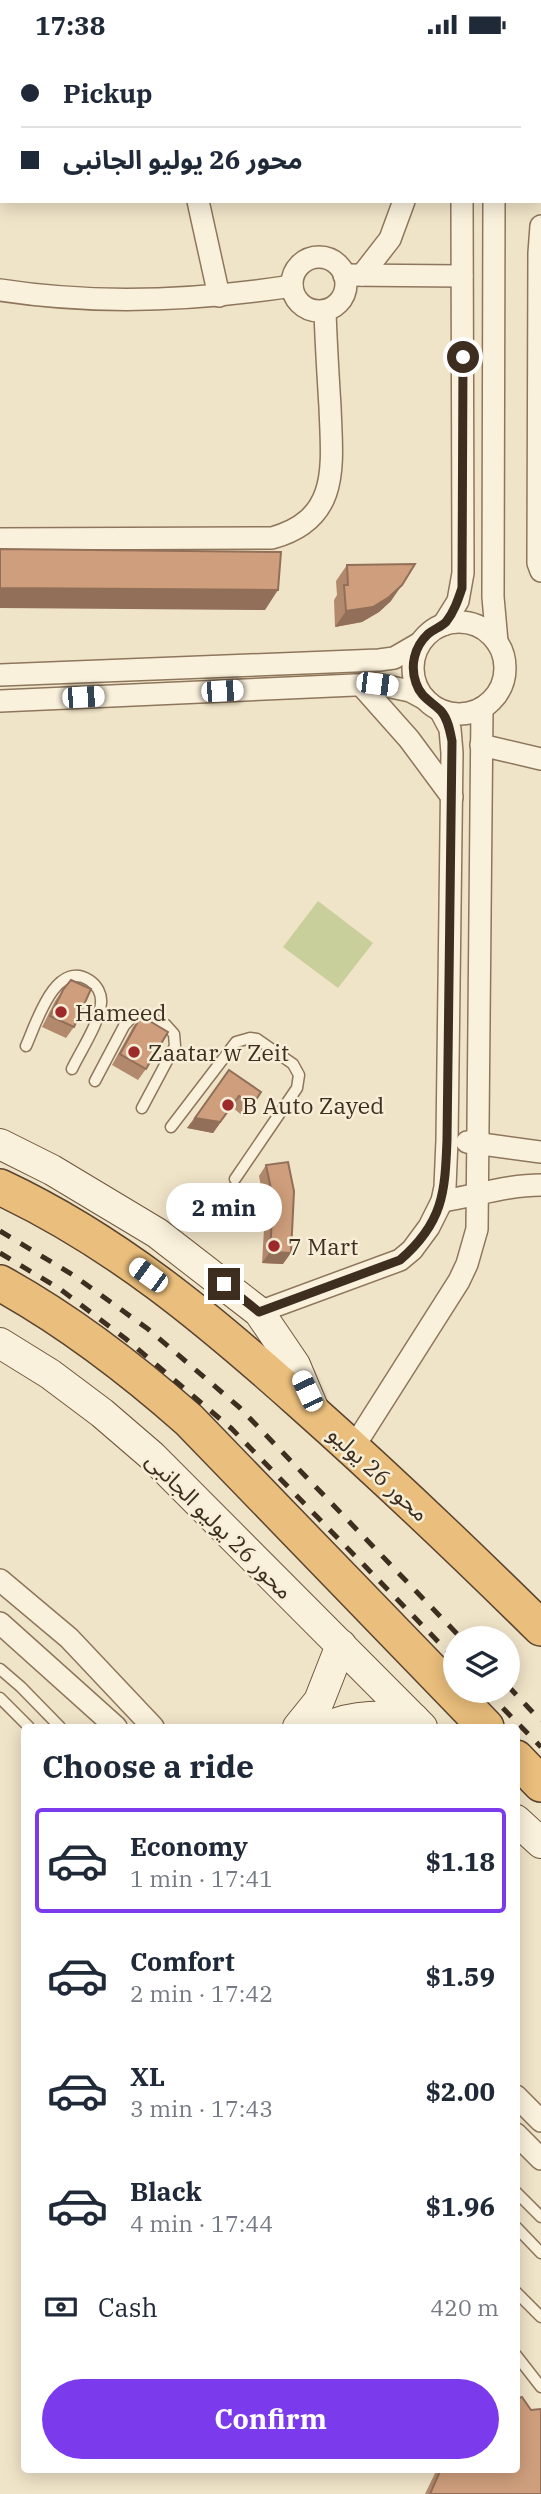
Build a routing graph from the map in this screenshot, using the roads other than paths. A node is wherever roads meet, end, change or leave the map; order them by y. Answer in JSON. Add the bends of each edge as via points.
{"nodes":[{"id":1,"x":198,"y":203,"type":"edge"},
{"id":2,"x":403,"y":203,"type":"edge"},
{"id":3,"x":462,"y":203,"type":"edge"},
{"id":4,"x":494,"y":203,"type":"edge"},
{"id":5,"x":541,"y":226,"type":"edge"},
{"id":6,"x":353,"y":275,"type":"junction"},
{"id":7,"x":462,"y":276,"type":"junction"},
{"id":8,"x":292,"y":286,"type":"junction"},
{"id":9,"x":0,"y":290,"type":"edge"},
{"id":10,"x":219,"y":296,"type":"junction"},
{"id":11,"x":325,"y":310,"type":"junction"},
{"id":12,"x":0,"y":539,"type":"edge"},
{"id":13,"x":541,"y":571,"type":"edge"},
{"id":14,"x":443,"y":625,"type":"junction"},
{"id":15,"x":497,"y":642,"type":"junction"},
{"id":16,"x":420,"y":643,"type":"junction"},
{"id":17,"x":0,"y":675,"type":"edge"},
{"id":18,"x":361,"y":685,"type":"junction"},
{"id":19,"x":0,"y":701,"type":"edge"},
{"id":20,"x":433,"y":705,"type":"junction"},
{"id":21,"x":482,"y":708,"type":"junction"},
{"id":22,"x":481,"y":745,"type":"junction"},
{"id":23,"x":541,"y":759,"type":"edge"},
{"id":24,"x":452,"y":797,"type":"junction"},
{"id":25,"x":26,"y":1046,"type":"dead end"},
{"id":26,"x":72,"y":1069,"type":"dead end"},
{"id":27,"x":95,"y":1081,"type":"dead end"},
{"id":28,"x":142,"y":1108,"type":"dead end"},
{"id":29,"x":172,"y":1127,"type":"dead end"},
{"id":30,"x":447,"y":1140,"type":"junction"},
{"id":31,"x":478,"y":1142,"type":"junction"},
{"id":32,"x":0,"y":1144,"type":"edge"},
{"id":33,"x":541,"y":1152,"type":"edge"},
{"id":34,"x":235,"y":1179,"type":"dead end"},
{"id":35,"x":541,"y":1185,"type":"edge"},
{"id":36,"x":0,"y":1187,"type":"edge"},
{"id":37,"x":479,"y":1196,"type":"junction"},
{"id":38,"x":442,"y":1201,"type":"junction"},
{"id":39,"x":0,"y":1283,"type":"edge"},
{"id":40,"x":259,"y":1312,"type":"junction"},
{"id":41,"x":0,"y":1343,"type":"edge"},
{"id":42,"x":316,"y":1415,"type":"junction"},
{"id":43,"x":353,"y":1448,"type":"junction"},
{"id":44,"x":0,"y":1580,"type":"edge"},
{"id":45,"x":0,"y":1623,"type":"edge"},
{"id":46,"x":541,"y":1628,"type":"edge"},
{"id":47,"x":341,"y":1644,"type":"junction"},
{"id":48,"x":0,"y":1669,"type":"edge"},
{"id":49,"x":0,"y":1697,"type":"edge"},
{"id":50,"x":418,"y":1723,"type":"edge"},
{"id":51,"x":26,"y":1724,"type":"edge"},
{"id":52,"x":57,"y":1724,"type":"edge"},
{"id":53,"x":113,"y":1724,"type":"edge"},
{"id":54,"x":150,"y":1724,"type":"edge"},
{"id":55,"x":300,"y":1724,"type":"edge"},
{"id":56,"x":334,"y":1724,"type":"edge"},
{"id":57,"x":483,"y":1724,"type":"edge"},
{"id":58,"x":520,"y":1762,"type":"edge"},
{"id":59,"x":541,"y":1784,"type":"edge"},
{"id":60,"x":520,"y":1824,"type":"edge"},
{"id":61,"x":541,"y":1843,"type":"edge"},
{"id":62,"x":520,"y":2100,"type":"edge"},
{"id":63,"x":541,"y":2121,"type":"edge"},
{"id":64,"x":520,"y":2138,"type":"edge"},
{"id":65,"x":541,"y":2159,"type":"edge"},
{"id":66,"x":520,"y":2196,"type":"edge"},
{"id":67,"x":541,"y":2217,"type":"edge"},
{"id":68,"x":520,"y":2231,"type":"edge"},
{"id":69,"x":541,"y":2253,"type":"edge"},
{"id":70,"x":520,"y":2296,"type":"edge"},
{"id":71,"x":541,"y":2317,"type":"edge"},
{"id":72,"x":520,"y":2360,"type":"edge"},
{"id":73,"x":541,"y":2386,"type":"edge"}],
"edges":[{"from":1,"to":10,"type":"street"},
{"from":2,"to":6,"type":"street","via":[[390,239]]},
{"from":3,"to":7,"type":"street"},
{"from":4,"to":15,"type":"street","via":[[493,585]]},
{"from":5,"to":13,"type":"street"},
{"from":6,"to":7,"type":"street"},
{"from":6,"to":8,"type":"street","via":[[317,257],[298,267]]},
{"from":6,"to":11,"type":"street","via":[[343,297]]},
{"from":7,"to":14,"type":"street","via":[[463,573],[458,601]]},
{"from":8,"to":10,"type":"street"},
{"from":8,"to":11,"type":"street","via":[[303,306]]},
{"from":9,"to":10,"type":"street","via":[[133,300]]},
{"from":11,"to":12,"type":"street","via":[[332,472],[327,494],[305,522],[272,538]]},
{"from":14,"to":15,"type":"street","via":[[473,624]]},
{"from":14,"to":16,"type":"street"},
{"from":15,"to":21,"type":"street","via":[[505,662],[503,684]]},
{"from":16,"to":17,"type":"street","via":[[394,658],[379,660]]},
{"from":16,"to":20,"type":"street","via":[[413,666],[418,689]]},
{"from":18,"to":19,"type":"street"},
{"from":18,"to":20,"type":"street","via":[[394,686]]},
{"from":18,"to":24,"type":"street"},
{"from":20,"to":21,"type":"street","via":[[461,714]]},
{"from":20,"to":24,"type":"street","via":[[450,729]]},
{"from":21,"to":22,"type":"street"},
{"from":22,"to":23,"type":"street"},
{"from":22,"to":31,"type":"street"},
{"from":24,"to":30,"type":"street"},
{"from":25,"to":26,"type":"lane","via":[[56,985],[70,977],[87,979],[99,991],[101,1007]]},
{"from":27,"to":28,"type":"lane","via":[[132,1017],[144,1015],[166,1025],[174,1034],[175,1046]]},
{"from":29,"to":34,"type":"lane","via":[[236,1042],[257,1039],[293,1064],[299,1075],[298,1088]]},
{"from":30,"to":31,"type":"street"},
{"from":30,"to":38,"type":"street"},
{"from":31,"to":33,"type":"street"},
{"from":31,"to":37,"type":"street"},
{"from":32,"to":40,"type":"main road","via":[[157,1233]]},
{"from":35,"to":37,"type":"street","via":[[502,1188]]},
{"from":36,"to":42,"type":"highway","name":"محور 26 يوليو","via":[[114,1250],[182,1300]]},
{"from":37,"to":38,"type":"street"},
{"from":37,"to":43,"type":"street","via":[[477,1229],[467,1264]]},
{"from":38,"to":40,"type":"street","via":[[429,1227],[400,1260]]},
{"from":39,"to":57,"type":"highway","via":[[91,1339],[190,1420]]},
{"from":40,"to":42,"type":"main road","via":[[295,1365]]},
{"from":41,"to":47,"type":"main road","name":"محور 26 يوليو الجانبى","via":[[71,1390],[152,1456]]},
{"from":42,"to":43,"type":"highway","name":"محور 26 يوليو"},
{"from":43,"to":46,"type":"highway","name":"محور 26 يوليو"},
{"from":44,"to":54,"type":"street","via":[[69,1638]]},
{"from":45,"to":53,"type":"street"},
{"from":47,"to":50,"type":"main road","name":"محور 26 يوليو الجانبى"},
{"from":47,"to":55,"type":"main road","via":[[319,1701]]},
{"from":48,"to":52,"type":"lane"},
{"from":49,"to":51,"type":"lane"},
{"from":50,"to":56,"type":"main road","via":[[361,1716]]},
{"from":58,"to":59,"type":"highway"},
{"from":60,"to":61,"type":"main road"},
{"from":62,"to":63,"type":"street"},
{"from":64,"to":65,"type":"street"},
{"from":66,"to":67,"type":"lane"},
{"from":68,"to":69,"type":"lane"},
{"from":70,"to":71,"type":"lane"},
{"from":72,"to":73,"type":"lane"}]}
